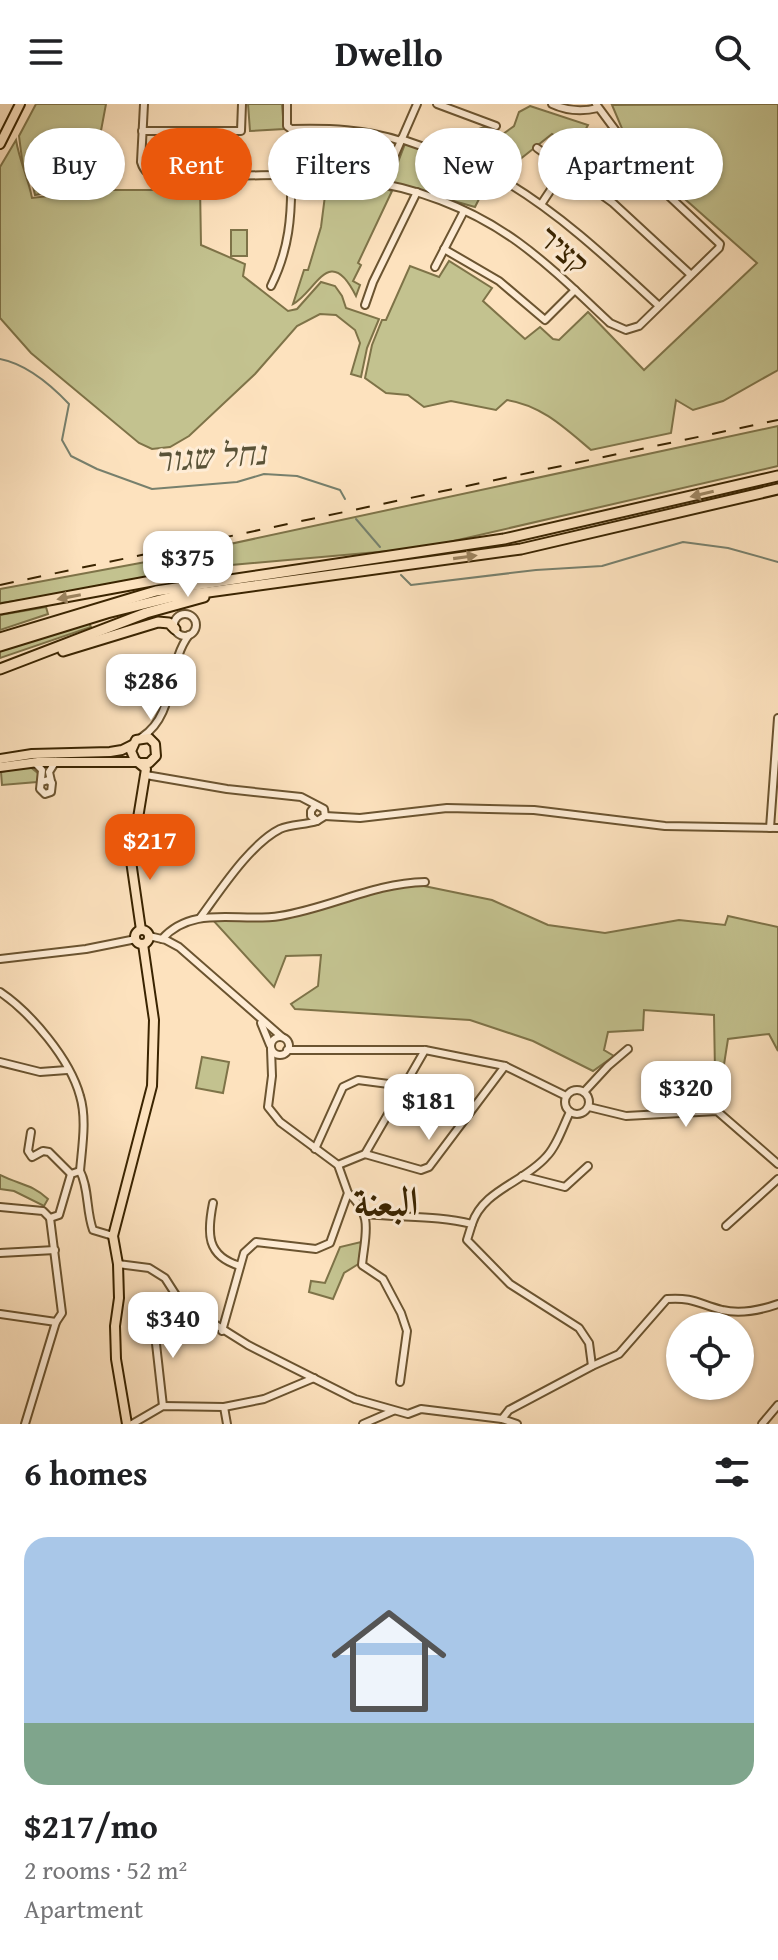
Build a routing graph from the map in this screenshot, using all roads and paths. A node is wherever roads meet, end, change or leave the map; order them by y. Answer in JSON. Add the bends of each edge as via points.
{"nodes":[{"id":1,"x":20,"y":104,"type":"edge"},
{"id":2,"x":144,"y":104,"type":"edge"},
{"id":3,"x":242,"y":104,"type":"edge"},
{"id":4,"x":287,"y":104,"type":"edge"},
{"id":5,"x":417,"y":104,"type":"edge"},
{"id":6,"x":437,"y":104,"type":"edge"},
{"id":7,"x":552,"y":104,"type":"edge"},
{"id":8,"x":585,"y":104,"type":"edge"},
{"id":9,"x":597,"y":106,"type":"edge"},
{"id":10,"x":572,"y":110,"type":"junction"},
{"id":11,"x":496,"y":126,"type":"dead end"},
{"id":12,"x":142,"y":128,"type":"edge"},
{"id":13,"x":241,"y":128,"type":"edge"},
{"id":14,"x":401,"y":140,"type":"junction"},
{"id":15,"x":0,"y":144,"type":"edge"},
{"id":16,"x":399,"y":145,"type":"edge"},
{"id":17,"x":415,"y":145,"type":"edge"},
{"id":18,"x":522,"y":191,"type":"edge"},
{"id":19,"x":415,"y":196,"type":"edge"},
{"id":20,"x":291,"y":200,"type":"edge"},
{"id":21,"x":437,"y":200,"type":"edge"},
{"id":22,"x":544,"y":200,"type":"edge"},
{"id":23,"x":609,"y":200,"type":"edge"},
{"id":24,"x":542,"y":203,"type":"junction"},
{"id":25,"x":464,"y":211,"type":"junction"},
{"id":26,"x":444,"y":249,"type":"junction"},
{"id":27,"x":435,"y":267,"type":"dead end"},
{"id":28,"x":690,"y":274,"type":"junction"},
{"id":29,"x":274,"y":278,"type":"junction"},
{"id":30,"x":283,"y":282,"type":"dead end"},
{"id":31,"x":271,"y":286,"type":"dead end"},
{"id":32,"x":360,"y":288,"type":"dead end"},
{"id":33,"x":575,"y":290,"type":"junction"},
{"id":34,"x":370,"y":292,"type":"junction"},
{"id":35,"x":365,"y":305,"type":"dead end"},
{"id":36,"x":658,"y":305,"type":"junction"},
{"id":37,"x":778,"y":476,"type":"edge"},
{"id":38,"x":778,"y":489,"type":"edge"},
{"id":39,"x":226,"y":580,"type":"junction"},
{"id":40,"x":248,"y":585,"type":"junction"},
{"id":41,"x":0,"y":609,"type":"edge"},
{"id":42,"x":176,"y":631,"type":"junction"},
{"id":43,"x":189,"y":635,"type":"junction"},
{"id":44,"x":0,"y":638,"type":"edge"},
{"id":45,"x":0,"y":646,"type":"edge"},
{"id":46,"x":40,"y":655,"type":"junction"},
{"id":47,"x":178,"y":655,"type":"junction"},
{"id":48,"x":0,"y":669,"type":"edge"},
{"id":49,"x":778,"y":718,"type":"edge"},
{"id":50,"x":157,"y":723,"type":"junction"},
{"id":51,"x":142,"y":737,"type":"junction"},
{"id":52,"x":155,"y":744,"type":"junction"},
{"id":53,"x":132,"y":745,"type":"junction"},
{"id":54,"x":0,"y":759,"type":"edge"},
{"id":55,"x":154,"y":760,"type":"junction"},
{"id":56,"x":56,"y":761,"type":"junction"},
{"id":57,"x":34,"y":762,"type":"junction"},
{"id":58,"x":139,"y":763,"type":"junction"},
{"id":59,"x":0,"y":767,"type":"edge"},
{"id":60,"x":148,"y":776,"type":"junction"},
{"id":61,"x":51,"y":781,"type":"junction"},
{"id":62,"x":42,"y":782,"type":"junction"},
{"id":63,"x":315,"y":806,"type":"junction"},
{"id":64,"x":325,"y":816,"type":"junction"},
{"id":65,"x":317,"y":821,"type":"junction"},
{"id":66,"x":774,"y":828,"type":"edge"},
{"id":67,"x":425,"y":882,"type":"dead end"},
{"id":68,"x":200,"y":918,"type":"junction"},
{"id":69,"x":142,"y":937,"type":"junction"},
{"id":70,"x":162,"y":939,"type":"junction"},
{"id":71,"x":0,"y":959,"type":"edge"},
{"id":72,"x":0,"y":992,"type":"edge"},
{"id":73,"x":259,"y":1019,"type":"junction"},
{"id":74,"x":284,"y":1038,"type":"junction"},
{"id":75,"x":271,"y":1047,"type":"junction"},
{"id":76,"x":628,"y":1049,"type":"dead end"},
{"id":77,"x":425,"y":1050,"type":"junction"},
{"id":78,"x":322,"y":1051,"type":"junction"},
{"id":79,"x":286,"y":1052,"type":"junction"},
{"id":80,"x":2,"y":1062,"type":"edge"},
{"id":81,"x":505,"y":1066,"type":"junction"},
{"id":82,"x":67,"y":1070,"type":"junction"},
{"id":83,"x":0,"y":1074,"type":"edge"},
{"id":84,"x":272,"y":1076,"type":"junction"},
{"id":85,"x":404,"y":1086,"type":"junction"},
{"id":86,"x":584,"y":1092,"type":"junction"},
{"id":87,"x":566,"y":1096,"type":"junction"},
{"id":88,"x":589,"y":1107,"type":"junction"},
{"id":89,"x":570,"y":1112,"type":"junction"},
{"id":90,"x":31,"y":1132,"type":"dead end"},
{"id":91,"x":315,"y":1149,"type":"junction"},
{"id":92,"x":365,"y":1154,"type":"junction"},
{"id":93,"x":778,"y":1164,"type":"edge"},
{"id":94,"x":338,"y":1165,"type":"junction"},
{"id":95,"x":588,"y":1166,"type":"dead end"},
{"id":96,"x":80,"y":1171,"type":"junction"},
{"id":97,"x":71,"y":1174,"type":"junction"},
{"id":98,"x":522,"y":1176,"type":"junction"},
{"id":99,"x":778,"y":1179,"type":"edge"},
{"id":100,"x":348,"y":1193,"type":"junction"},
{"id":101,"x":213,"y":1203,"type":"dead end"},
{"id":102,"x":0,"y":1207,"type":"edge"},
{"id":103,"x":366,"y":1214,"type":"junction"},
{"id":104,"x":50,"y":1218,"type":"junction"},
{"id":105,"x":472,"y":1224,"type":"junction"},
{"id":106,"x":726,"y":1226,"type":"dead end"},
{"id":107,"x":113,"y":1236,"type":"junction"},
{"id":108,"x":55,"y":1250,"type":"junction"},
{"id":109,"x":0,"y":1253,"type":"edge"},
{"id":110,"x":118,"y":1264,"type":"junction"},
{"id":111,"x":240,"y":1266,"type":"junction"},
{"id":112,"x":778,"y":1304,"type":"edge"},
{"id":113,"x":0,"y":1314,"type":"edge"},
{"id":114,"x":153,"y":1317,"type":"dead end"},
{"id":115,"x":56,"y":1322,"type":"junction"},
{"id":116,"x":222,"y":1331,"type":"junction"},
{"id":117,"x":592,"y":1366,"type":"junction"},
{"id":118,"x":315,"y":1378,"type":"junction"},
{"id":119,"x":400,"y":1382,"type":"dead end"},
{"id":120,"x":778,"y":1405,"type":"edge"},
{"id":121,"x":163,"y":1406,"type":"junction"},
{"id":122,"x":224,"y":1407,"type":"junction"},
{"id":123,"x":394,"y":1410,"type":"junction"},
{"id":124,"x":408,"y":1414,"type":"junction"},
{"id":125,"x":502,"y":1419,"type":"junction"},
{"id":126,"x":25,"y":1424,"type":"edge"},
{"id":127,"x":130,"y":1424,"type":"edge"},
{"id":128,"x":227,"y":1424,"type":"edge"},
{"id":129,"x":363,"y":1424,"type":"edge"},
{"id":130,"x":410,"y":1424,"type":"edge"},
{"id":131,"x":517,"y":1424,"type":"edge"},
{"id":132,"x":762,"y":1424,"type":"edge"}],
"edges":[{"from":1,"to":15,"type":"main road"},
{"from":2,"to":12,"type":"street"},
{"from":3,"to":13,"type":"street"},
{"from":4,"to":14,"type":"street","via":[[291,129],[325,128]]},
{"from":5,"to":14,"type":"street"},
{"from":6,"to":11,"type":"street"},
{"from":7,"to":10,"type":"street"},
{"from":8,"to":10,"type":"street"},
{"from":9,"to":10,"type":"street"},
{"from":9,"to":28,"type":"street","name":"קציר","via":[[653,181],[720,244]]},
{"from":14,"to":16,"type":"street"},
{"from":14,"to":17,"type":"street"},
{"from":18,"to":24,"type":"street"},
{"from":19,"to":34,"type":"street"},
{"from":20,"to":29,"type":"street","via":[[290,233]]},
{"from":21,"to":25,"type":"street","name":"קציר"},
{"from":22,"to":24,"type":"street"},
{"from":23,"to":28,"type":"street"},
{"from":24,"to":36,"type":"street"},
{"from":25,"to":26,"type":"street"},
{"from":25,"to":33,"type":"street","name":"קציר","via":[[516,241]]},
{"from":26,"to":27,"type":"street"},
{"from":26,"to":33,"type":"street","via":[[499,281],[545,320]]},
{"from":28,"to":36,"type":"street","name":"קציר"},
{"from":29,"to":30,"type":"street"},
{"from":29,"to":31,"type":"street"},
{"from":32,"to":34,"type":"street"},
{"from":33,"to":36,"type":"street","name":"קציר","via":[[622,330],[639,326]]},
{"from":34,"to":35,"type":"street"},
{"from":37,"to":39,"type":"highway","one_way":true,"via":[[504,539]]},
{"from":40,"to":38,"type":"highway","one_way":true,"via":[[521,549]]},
{"from":39,"to":41,"type":"highway","one_way":true,"via":[[179,577]]},
{"from":39,"to":44,"type":"highway","via":[[156,591]]},
{"from":40,"to":45,"type":"highway","via":[[131,606]]},
{"from":40,"to":46,"type":"highway","via":[[146,613]]},
{"from":42,"to":43,"type":"street"},
{"from":42,"to":43,"type":"street","via":[[176,618],[188,614],[196,625]]},
{"from":42,"to":46,"type":"highway","via":[[169,623],[158,622]]},
{"from":42,"to":47,"type":"street"},
{"from":43,"to":47,"type":"street"},
{"from":46,"to":48,"type":"highway"},
{"from":47,"to":50,"type":"street"},
{"from":49,"to":66,"type":"street"},
{"from":50,"to":51,"type":"street"},
{"from":50,"to":52,"type":"street"},
{"from":51,"to":52,"type":"main road"},
{"from":51,"to":53,"type":"main road"},
{"from":52,"to":55,"type":"main road"},
{"from":53,"to":54,"type":"main road","via":[[110,752]]},
{"from":53,"to":58,"type":"main road","via":[[131,754]]},
{"from":55,"to":58,"type":"main road"},
{"from":55,"to":60,"type":"main road"},
{"from":56,"to":57,"type":"main road"},
{"from":56,"to":58,"type":"main road"},
{"from":56,"to":61,"type":"street"},
{"from":57,"to":59,"type":"main road"},
{"from":57,"to":62,"type":"street","via":[[42,770]]},
{"from":58,"to":60,"type":"main road"},
{"from":60,"to":63,"type":"street","via":[[301,797]]},
{"from":60,"to":69,"type":"main road","via":[[131,861]]},
{"from":61,"to":62,"type":"street"},
{"from":61,"to":62,"type":"street","via":[[53,790],[47,794],[40,789]]},
{"from":63,"to":64,"type":"street","via":[[322,807]]},
{"from":63,"to":65,"type":"street","via":[[310,814]]},
{"from":64,"to":65,"type":"street"},
{"from":64,"to":66,"type":"street","via":[[347,819],[424,809],[534,810],[665,826]]},
{"from":65,"to":68,"type":"street","via":[[282,828],[265,840]]},
{"from":67,"to":68,"type":"street","via":[[386,885],[282,916]]},
{"from":68,"to":70,"type":"street"},
{"from":69,"to":70,"type":"street"},
{"from":69,"to":71,"type":"street"},
{"from":69,"to":107,"type":"main road","via":[[154,1020],[152,1086]]},
{"from":70,"to":73,"type":"street","via":[[179,947]]},
{"from":72,"to":82,"type":"street","via":[[46,1034]]},
{"from":73,"to":74,"type":"street"},
{"from":73,"to":75,"type":"street"},
{"from":74,"to":75,"type":"street","via":[[274,1039]]},
{"from":74,"to":78,"type":"street"},
{"from":74,"to":79,"type":"street"},
{"from":75,"to":79,"type":"street","via":[[277,1054]]},
{"from":75,"to":84,"type":"street"},
{"from":76,"to":86,"type":"street"},
{"from":77,"to":78,"type":"street"},
{"from":77,"to":81,"type":"street"},
{"from":77,"to":85,"type":"street"},
{"from":78,"to":79,"type":"street"},
{"from":79,"to":84,"type":"street"},
{"from":80,"to":82,"type":"street","via":[[40,1072]]},
{"from":80,"to":83,"type":"street"},
{"from":81,"to":87,"type":"street"},
{"from":81,"to":92,"type":"street","via":[[429,1167],[421,1170]]},
{"from":82,"to":96,"type":"street","via":[[80,1095]]},
{"from":84,"to":91,"type":"street","via":[[268,1107]]},
{"from":85,"to":91,"type":"street","via":[[350,1082]]},
{"from":85,"to":92,"type":"street"},
{"from":86,"to":87,"type":"street","via":[[576,1089]]},
{"from":86,"to":88,"type":"street"},
{"from":87,"to":89,"type":"street"},
{"from":88,"to":89,"type":"street","via":[[581,1114]]},
{"from":88,"to":93,"type":"street","via":[[626,1116],[717,1111]]},
{"from":89,"to":98,"type":"street","via":[[547,1157]]},
{"from":90,"to":97,"type":"street","via":[[32,1157],[49,1152]]},
{"from":91,"to":94,"type":"street"},
{"from":92,"to":94,"type":"street"},
{"from":94,"to":100,"type":"street"},
{"from":95,"to":98,"type":"street","via":[[565,1187]]},
{"from":96,"to":97,"type":"street"},
{"from":96,"to":107,"type":"street","via":[[93,1230]]},
{"from":97,"to":104,"type":"street","via":[[59,1215]]},
{"from":98,"to":105,"type":"street","via":[[490,1197]]},
{"from":99,"to":106,"type":"street"},
{"from":100,"to":103,"type":"street"},
{"from":100,"to":111,"type":"street","via":[[330,1243],[316,1249],[256,1242]]},
{"from":101,"to":111,"type":"street","via":[[212,1244],[225,1260]]},
{"from":102,"to":104,"type":"street","via":[[43,1211]]},
{"from":103,"to":105,"type":"street","via":[[445,1217]]},
{"from":103,"to":119,"type":"street","via":[[362,1265],[383,1279],[407,1331]]},
{"from":104,"to":108,"type":"street"},
{"from":105,"to":117,"type":"street","via":[[467,1240],[485,1261],[510,1284],[579,1328],[589,1343]]},
{"from":107,"to":110,"type":"main road"},
{"from":108,"to":109,"type":"street"},
{"from":108,"to":115,"type":"street","via":[[63,1304]]},
{"from":110,"to":116,"type":"street","via":[[149,1268],[165,1278],[181,1303]]},
{"from":110,"to":127,"type":"main road","via":[[116,1359]]},
{"from":111,"to":116,"type":"street"},
{"from":112,"to":117,"type":"street","via":[[725,1311],[687,1298],[667,1299],[619,1354]]},
{"from":113,"to":115,"type":"street"},
{"from":114,"to":121,"type":"street"},
{"from":115,"to":126,"type":"street"},
{"from":116,"to":118,"type":"street"},
{"from":117,"to":125,"type":"street","via":[[509,1410]]},
{"from":118,"to":122,"type":"street","via":[[264,1399]]},
{"from":118,"to":123,"type":"street","via":[[355,1399]]},
{"from":120,"to":132,"type":"street"},
{"from":121,"to":122,"type":"street"},
{"from":121,"to":127,"type":"street"},
{"from":122,"to":128,"type":"street"},
{"from":123,"to":124,"type":"street"},
{"from":123,"to":129,"type":"street"},
{"from":124,"to":125,"type":"street","via":[[421,1409]]},
{"from":124,"to":130,"type":"street"},
{"from":125,"to":131,"type":"street"}]}
